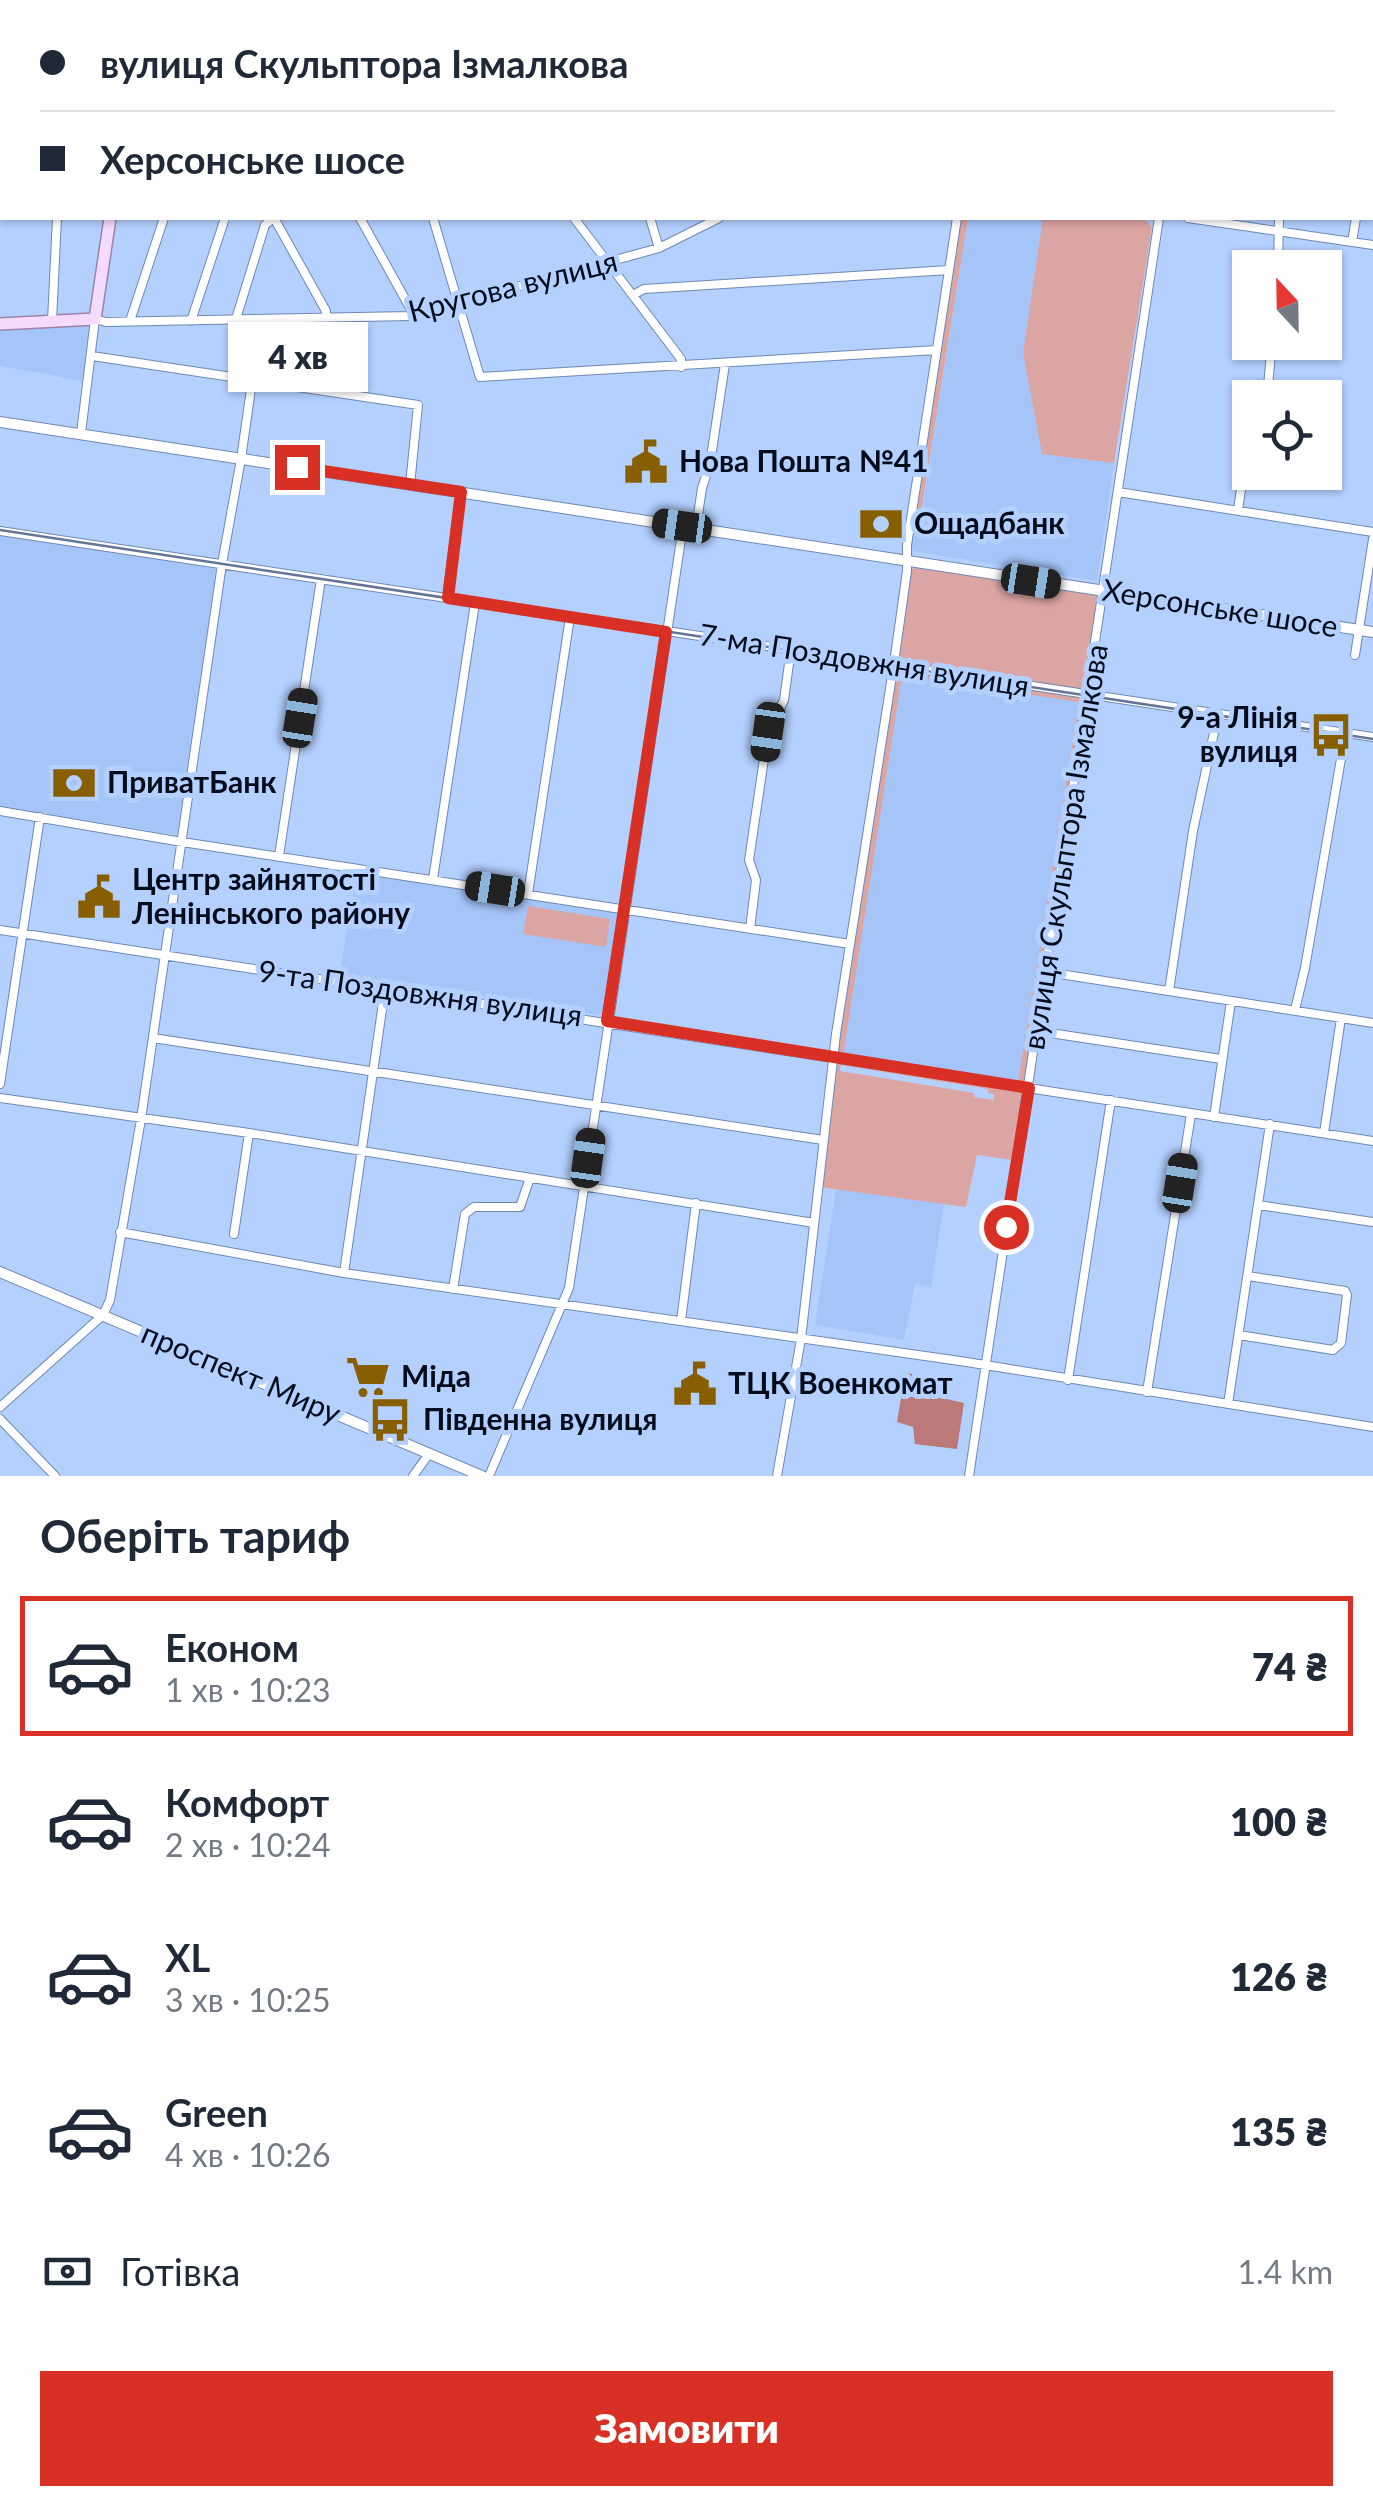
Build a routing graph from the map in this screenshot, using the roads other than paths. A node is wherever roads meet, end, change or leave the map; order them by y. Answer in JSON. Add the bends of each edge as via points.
{"nodes":[{"id":1,"x":57,"y":220,"type":"edge"},
{"id":2,"x":110,"y":220,"type":"edge"},
{"id":3,"x":163,"y":220,"type":"edge"},
{"id":4,"x":224,"y":220,"type":"edge"},
{"id":5,"x":271,"y":220,"type":"edge"},
{"id":6,"x":275,"y":220,"type":"edge"},
{"id":7,"x":361,"y":220,"type":"edge"},
{"id":8,"x":434,"y":220,"type":"edge"},
{"id":9,"x":575,"y":220,"type":"edge"},
{"id":10,"x":651,"y":220,"type":"edge"},
{"id":11,"x":714,"y":220,"type":"edge"},
{"id":12,"x":957,"y":220,"type":"edge"},
{"id":13,"x":1159,"y":220,"type":"edge"},
{"id":14,"x":1203,"y":220,"type":"edge"},
{"id":15,"x":1278,"y":220,"type":"edge"},
{"id":16,"x":1356,"y":220,"type":"edge"},
{"id":17,"x":1277,"y":230,"type":"junction"},
{"id":18,"x":1352,"y":242,"type":"junction"},
{"id":19,"x":1373,"y":245,"type":"edge"},
{"id":20,"x":660,"y":248,"type":"junction"},
{"id":21,"x":1278,"y":250,"type":"edge"},
{"id":22,"x":608,"y":264,"type":"junction"},
{"id":23,"x":949,"y":270,"type":"junction"},
{"id":24,"x":633,"y":295,"type":"junction"},
{"id":25,"x":458,"y":304,"type":"junction"},
{"id":26,"x":414,"y":315,"type":"junction"},
{"id":27,"x":95,"y":319,"type":"junction"},
{"id":28,"x":261,"y":319,"type":"junction"},
{"id":29,"x":326,"y":319,"type":"junction"},
{"id":30,"x":236,"y":320,"type":"junction"},
{"id":31,"x":52,"y":321,"type":"junction"},
{"id":32,"x":130,"y":321,"type":"junction"},
{"id":33,"x":191,"y":321,"type":"junction"},
{"id":34,"x":0,"y":324,"type":"edge"},
{"id":35,"x":938,"y":350,"type":"junction"},
{"id":36,"x":92,"y":356,"type":"junction"},
{"id":37,"x":724,"y":364,"type":"junction"},
{"id":38,"x":682,"y":367,"type":"junction"},
{"id":39,"x":252,"y":380,"type":"junction"},
{"id":40,"x":0,"y":422,"type":"edge"},
{"id":41,"x":81,"y":434,"type":"junction"},
{"id":42,"x":241,"y":459,"type":"junction"},
{"id":43,"x":410,"y":484,"type":"junction"},
{"id":44,"x":1241,"y":490,"type":"edge"},
{"id":45,"x":461,"y":492,"type":"junction"},
{"id":46,"x":1118,"y":492,"type":"junction"},
{"id":47,"x":1238,"y":510,"type":"junction"},
{"id":48,"x":682,"y":526,"type":"junction"},
{"id":49,"x":696,"y":528,"type":"junction"},
{"id":50,"x":0,"y":531,"type":"edge"},
{"id":51,"x":1373,"y":535,"type":"edge"},
{"id":52,"x":907,"y":562,"type":"junction"},
{"id":53,"x":222,"y":564,"type":"junction"},
{"id":54,"x":322,"y":579,"type":"junction"},
{"id":55,"x":1105,"y":592,"type":"junction"},
{"id":56,"x":448,"y":598,"type":"junction"},
{"id":57,"x":476,"y":603,"type":"junction"},
{"id":58,"x":570,"y":617,"type":"junction"},
{"id":59,"x":1359,"y":630,"type":"junction"},
{"id":60,"x":666,"y":632,"type":"junction"},
{"id":61,"x":1373,"y":632,"type":"edge"},
{"id":62,"x":790,"y":650,"type":"junction"},
{"id":63,"x":1355,"y":655,"type":"dead end"},
{"id":64,"x":894,"y":664,"type":"junction"},
{"id":65,"x":1089,"y":696,"type":"junction"},
{"id":66,"x":1218,"y":714,"type":"junction"},
{"id":67,"x":1346,"y":728,"type":"junction"},
{"id":68,"x":1373,"y":737,"type":"edge"},
{"id":69,"x":0,"y":811,"type":"edge"},
{"id":70,"x":40,"y":817,"type":"junction"},
{"id":71,"x":182,"y":842,"type":"junction"},
{"id":72,"x":279,"y":856,"type":"junction"},
{"id":73,"x":433,"y":879,"type":"junction"},
{"id":74,"x":528,"y":894,"type":"junction"},
{"id":75,"x":625,"y":910,"type":"junction"},
{"id":76,"x":750,"y":929,"type":"junction"},
{"id":77,"x":0,"y":930,"type":"edge"},
{"id":78,"x":21,"y":934,"type":"junction"},
{"id":79,"x":850,"y":944,"type":"junction"},
{"id":80,"x":166,"y":956,"type":"junction"},
{"id":81,"x":1047,"y":972,"type":"junction"},
{"id":82,"x":384,"y":989,"type":"junction"},
{"id":83,"x":1169,"y":991,"type":"junction"},
{"id":84,"x":1231,"y":1001,"type":"junction"},
{"id":85,"x":1295,"y":1010,"type":"junction"},
{"id":86,"x":1340,"y":1018,"type":"junction"},
{"id":87,"x":607,"y":1021,"type":"junction"},
{"id":88,"x":1373,"y":1022,"type":"edge"},
{"id":89,"x":1037,"y":1031,"type":"junction"},
{"id":90,"x":153,"y":1038,"type":"junction"},
{"id":91,"x":834,"y":1059,"type":"junction"},
{"id":92,"x":1222,"y":1059,"type":"junction"},
{"id":93,"x":372,"y":1072,"type":"junction"},
{"id":94,"x":0,"y":1084,"type":"edge"},
{"id":95,"x":1029,"y":1088,"type":"junction"},
{"id":96,"x":0,"y":1098,"type":"edge"},
{"id":97,"x":1110,"y":1100,"type":"junction"},
{"id":98,"x":595,"y":1104,"type":"junction"},
{"id":99,"x":1191,"y":1114,"type":"junction"},
{"id":100,"x":1214,"y":1116,"type":"junction"},
{"id":101,"x":141,"y":1120,"type":"junction"},
{"id":102,"x":1270,"y":1124,"type":"junction"},
{"id":103,"x":250,"y":1133,"type":"junction"},
{"id":104,"x":1324,"y":1133,"type":"junction"},
{"id":105,"x":823,"y":1140,"type":"junction"},
{"id":106,"x":1373,"y":1141,"type":"edge"},
{"id":107,"x":362,"y":1152,"type":"junction"},
{"id":108,"x":530,"y":1178,"type":"junction"},
{"id":109,"x":584,"y":1186,"type":"junction"},
{"id":110,"x":696,"y":1203,"type":"junction"},
{"id":111,"x":1258,"y":1205,"type":"junction"},
{"id":112,"x":1373,"y":1222,"type":"edge"},
{"id":113,"x":814,"y":1223,"type":"junction"},
{"id":114,"x":120,"y":1232,"type":"junction"},
{"id":115,"x":234,"y":1234,"type":"dead end"},
{"id":116,"x":0,"y":1272,"type":"edge"},
{"id":117,"x":344,"y":1273,"type":"junction"},
{"id":118,"x":1248,"y":1276,"type":"junction"},
{"id":119,"x":453,"y":1289,"type":"junction"},
{"id":120,"x":564,"y":1303,"type":"junction"},
{"id":121,"x":102,"y":1314,"type":"junction"},
{"id":122,"x":681,"y":1321,"type":"junction"},
{"id":123,"x":1239,"y":1335,"type":"junction"},
{"id":124,"x":800,"y":1339,"type":"junction"},
{"id":125,"x":984,"y":1367,"type":"junction"},
{"id":126,"x":1068,"y":1380,"type":"junction"},
{"id":127,"x":1147,"y":1392,"type":"junction"},
{"id":128,"x":1228,"y":1404,"type":"junction"},
{"id":129,"x":0,"y":1407,"type":"edge"},
{"id":130,"x":0,"y":1419,"type":"edge"},
{"id":131,"x":1373,"y":1427,"type":"edge"},
{"id":132,"x":429,"y":1454,"type":"junction"},
{"id":133,"x":55,"y":1476,"type":"edge"},
{"id":134,"x":413,"y":1476,"type":"edge"},
{"id":135,"x":485,"y":1476,"type":"edge"},
{"id":136,"x":777,"y":1476,"type":"edge"},
{"id":137,"x":968,"y":1476,"type":"edge"}],
"edges":[{"from":1,"to":31,"type":"street"},
{"from":2,"to":27,"type":"main road"},
{"from":3,"to":32,"type":"street"},
{"from":4,"to":33,"type":"street"},
{"from":5,"to":30,"type":"street"},
{"from":6,"to":29,"type":"street"},
{"from":7,"to":26,"type":"street"},
{"from":8,"to":25,"type":"street"},
{"from":9,"to":22,"type":"street"},
{"from":10,"to":20,"type":"street"},
{"from":11,"to":20,"type":"street","name":"Кругова вулиця"},
{"from":12,"to":23,"type":"street"},
{"from":13,"to":46,"type":"street","name":"вулиця Скульптора Ізмалкова"},
{"from":14,"to":17,"type":"street"},
{"from":15,"to":17,"type":"street"},
{"from":16,"to":18,"type":"street"},
{"from":17,"to":18,"type":"street"},
{"from":17,"to":21,"type":"street"},
{"from":18,"to":19,"type":"street"},
{"from":20,"to":22,"type":"street","name":"Кругова вулиця"},
{"from":22,"to":24,"type":"street"},
{"from":22,"to":25,"type":"street","name":"Кругова вулиця"},
{"from":23,"to":24,"type":"street","via":[[644,288]]},
{"from":23,"to":35,"type":"street"},
{"from":24,"to":38,"type":"street"},
{"from":25,"to":26,"type":"street","name":"Кругова вулиця"},
{"from":25,"to":38,"type":"street","via":[[480,377]]},
{"from":26,"to":29,"type":"street","name":"Кругова вулиця"},
{"from":27,"to":31,"type":"main road","name":"Кругова вулиця"},
{"from":27,"to":32,"type":"street","name":"Кругова вулиця"},
{"from":27,"to":36,"type":"street"},
{"from":28,"to":29,"type":"street","name":"Кругова вулиця"},
{"from":28,"to":30,"type":"street","name":"Кругова вулиця"},
{"from":28,"to":39,"type":"street"},
{"from":30,"to":33,"type":"street","name":"Кругова вулиця"},
{"from":31,"to":34,"type":"main road","name":"Кругова вулиця"},
{"from":32,"to":33,"type":"street","name":"Кругова вулиця"},
{"from":35,"to":37,"type":"street"},
{"from":35,"to":52,"type":"street"},
{"from":36,"to":39,"type":"street"},
{"from":36,"to":41,"type":"street"},
{"from":37,"to":38,"type":"street"},
{"from":37,"to":49,"type":"street"},
{"from":39,"to":42,"type":"street"},
{"from":39,"to":43,"type":"street","via":[[418,405]]},
{"from":40,"to":41,"type":"main road","name":"Херсонське шосе"},
{"from":41,"to":42,"type":"main road","name":"Херсонське шосе"},
{"from":42,"to":43,"type":"main road","name":"Херсонське шосе"},
{"from":42,"to":53,"type":"street"},
{"from":43,"to":45,"type":"main road","name":"Херсонське шосе"},
{"from":44,"to":47,"type":"street"},
{"from":45,"to":48,"type":"main road","name":"Херсонське шосе"},
{"from":45,"to":56,"type":"street"},
{"from":46,"to":47,"type":"street"},
{"from":46,"to":55,"type":"street","name":"вулиця Скульптора Ізмалкова"},
{"from":47,"to":51,"type":"street"},
{"from":48,"to":49,"type":"main road","name":"Херсонське шосе"},
{"from":48,"to":60,"type":"street"},
{"from":49,"to":52,"type":"main road","name":"Херсонське шосе"},
{"from":50,"to":53,"type":"street","name":"7-ма Поздовжня вулиця"},
{"from":51,"to":59,"type":"street"},
{"from":52,"to":55,"type":"main road","name":"Херсонське шосе"},
{"from":52,"to":64,"type":"street"},
{"from":53,"to":54,"type":"street","name":"7-ма Поздовжня вулиця"},
{"from":53,"to":71,"type":"street"},
{"from":54,"to":56,"type":"street","name":"7-ма Поздовжня вулиця"},
{"from":54,"to":72,"type":"street"},
{"from":55,"to":59,"type":"main road","name":"Херсонське шосе"},
{"from":55,"to":65,"type":"street","name":"вулиця Скульптора Ізмалкова"},
{"from":56,"to":57,"type":"street","name":"7-ма Поздовжня вулиця"},
{"from":57,"to":58,"type":"street","name":"7-ма Поздовжня вулиця"},
{"from":57,"to":73,"type":"street"},
{"from":58,"to":60,"type":"street","name":"7-ма Поздовжня вулиця"},
{"from":58,"to":74,"type":"street"},
{"from":59,"to":61,"type":"main road","name":"Херсонське шосе"},
{"from":59,"to":63,"type":"street"},
{"from":60,"to":62,"type":"street","name":"7-ма Поздовжня вулиця"},
{"from":60,"to":75,"type":"street"},
{"from":62,"to":64,"type":"street","name":"7-ма Поздовжня вулиця"},
{"from":62,"to":76,"type":"street","via":[[784,700],[768,732],[749,860],[756,880]]},
{"from":64,"to":65,"type":"street","name":"7-ма Поздовжня вулиця"},
{"from":64,"to":79,"type":"street"},
{"from":65,"to":66,"type":"street","name":"7-ма Поздовжня вулиця"},
{"from":65,"to":81,"type":"street","name":"вулиця Скульптора Ізмалкова"},
{"from":66,"to":67,"type":"street","name":"7-ма Поздовжня вулиця"},
{"from":66,"to":83,"type":"street"},
{"from":67,"to":68,"type":"street","name":"7-ма Поздовжня вулиця"},
{"from":67,"to":85,"type":"street"},
{"from":69,"to":70,"type":"street"},
{"from":70,"to":71,"type":"street"},
{"from":70,"to":78,"type":"street"},
{"from":71,"to":72,"type":"street"},
{"from":71,"to":80,"type":"street"},
{"from":72,"to":73,"type":"street"},
{"from":73,"to":74,"type":"street"},
{"from":74,"to":75,"type":"street"},
{"from":75,"to":76,"type":"street"},
{"from":75,"to":87,"type":"street"},
{"from":76,"to":79,"type":"street"},
{"from":77,"to":78,"type":"street","name":"9-та Поздовжня вулиця"},
{"from":78,"to":80,"type":"street","name":"9-та Поздовжня вулиця"},
{"from":78,"to":94,"type":"street"},
{"from":79,"to":91,"type":"street"},
{"from":80,"to":82,"type":"street","name":"9-та Поздовжня вулиця"},
{"from":80,"to":90,"type":"street"},
{"from":81,"to":83,"type":"street"},
{"from":81,"to":89,"type":"street","name":"вулиця Скульптора Ізмалкова"},
{"from":82,"to":87,"type":"street","name":"9-та Поздовжня вулиця"},
{"from":82,"to":93,"type":"street"},
{"from":83,"to":84,"type":"street"},
{"from":84,"to":85,"type":"street"},
{"from":84,"to":92,"type":"street"},
{"from":85,"to":86,"type":"street"},
{"from":86,"to":88,"type":"street"},
{"from":86,"to":104,"type":"street"},
{"from":87,"to":91,"type":"street","name":"9-та Поздовжня вулиця"},
{"from":87,"to":98,"type":"street"},
{"from":89,"to":92,"type":"street"},
{"from":89,"to":95,"type":"street","name":"вулиця Скульптора Ізмалкова"},
{"from":90,"to":93,"type":"street"},
{"from":90,"to":101,"type":"street"},
{"from":91,"to":95,"type":"street","name":"9-та Поздовжня вулиця"},
{"from":91,"to":105,"type":"street"},
{"from":92,"to":100,"type":"street"},
{"from":93,"to":98,"type":"street"},
{"from":93,"to":107,"type":"street"},
{"from":95,"to":97,"type":"street","name":"9-та Поздовжня вулиця"},
{"from":95,"to":125,"type":"street","name":"вулиця Скульптора Ізмалкова"},
{"from":96,"to":101,"type":"street"},
{"from":97,"to":99,"type":"street","name":"9-та Поздовжня вулиця"},
{"from":97,"to":126,"type":"street"},
{"from":98,"to":105,"type":"street"},
{"from":98,"to":109,"type":"street"},
{"from":99,"to":100,"type":"street","name":"9-та Поздовжня вулиця"},
{"from":99,"to":127,"type":"street"},
{"from":100,"to":102,"type":"street","name":"9-та Поздовжня вулиця"},
{"from":101,"to":103,"type":"street"},
{"from":101,"to":114,"type":"street"},
{"from":102,"to":104,"type":"street","name":"9-та Поздовжня вулиця"},
{"from":102,"to":111,"type":"street"},
{"from":103,"to":107,"type":"street"},
{"from":103,"to":115,"type":"street"},
{"from":104,"to":106,"type":"street","name":"9-та Поздовжня вулиця"},
{"from":105,"to":113,"type":"street"},
{"from":107,"to":108,"type":"street"},
{"from":107,"to":117,"type":"street"},
{"from":108,"to":109,"type":"street"},
{"from":108,"to":119,"type":"street","via":[[520,1207],[479,1206],[466,1214]]},
{"from":109,"to":110,"type":"street"},
{"from":109,"to":120,"type":"street"},
{"from":110,"to":113,"type":"street"},
{"from":110,"to":122,"type":"street"},
{"from":111,"to":112,"type":"street"},
{"from":111,"to":118,"type":"street"},
{"from":113,"to":124,"type":"street"},
{"from":114,"to":117,"type":"street"},
{"from":114,"to":121,"type":"street"},
{"from":116,"to":121,"type":"main road","name":"проспект Миру"},
{"from":117,"to":119,"type":"street"},
{"from":118,"to":123,"type":"street"},
{"from":118,"to":123,"type":"street","via":[[1345,1291],[1341,1343],[1333,1350]]},
{"from":119,"to":120,"type":"street"},
{"from":120,"to":122,"type":"street"},
{"from":120,"to":135,"type":"street"},
{"from":121,"to":129,"type":"street"},
{"from":121,"to":132,"type":"main road","name":"проспект Миру"},
{"from":122,"to":124,"type":"street"},
{"from":123,"to":128,"type":"street"},
{"from":124,"to":125,"type":"street"},
{"from":124,"to":136,"type":"street"},
{"from":125,"to":126,"type":"street"},
{"from":125,"to":137,"type":"street","name":"вулиця Скульптора Ізмалкова"},
{"from":126,"to":127,"type":"street"},
{"from":127,"to":128,"type":"street"},
{"from":128,"to":131,"type":"street"},
{"from":130,"to":133,"type":"street"},
{"from":132,"to":134,"type":"street"},
{"from":132,"to":135,"type":"main road","name":"проспект Миру"}]}
